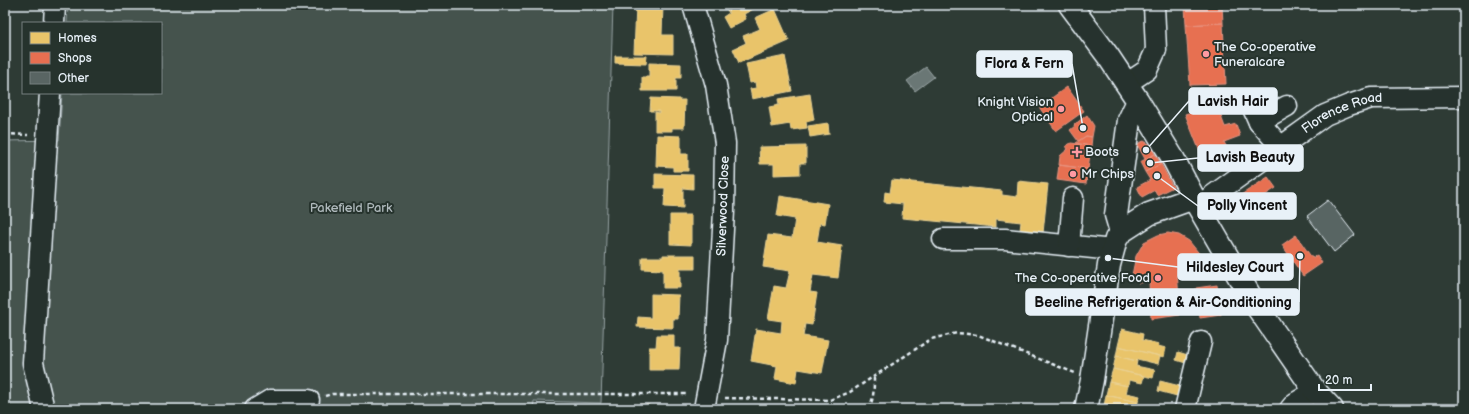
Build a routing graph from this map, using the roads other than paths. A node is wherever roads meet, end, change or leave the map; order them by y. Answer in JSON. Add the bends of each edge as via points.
{"nodes":[{"id":1,"x":55,"y":5,"type":"edge"},
{"id":2,"x":693,"y":5,"type":"edge"},
{"id":3,"x":1070,"y":5,"type":"edge"},
{"id":4,"x":1154,"y":5,"type":"edge"},
{"id":5,"x":54,"y":22,"type":"edge"},
{"id":6,"x":1132,"y":92,"type":"junction"},
{"id":7,"x":50,"y":94,"type":"edge"},
{"id":8,"x":1464,"y":97,"type":"edge"},
{"id":9,"x":1287,"y":106,"type":"dead end"},
{"id":10,"x":1281,"y":147,"type":"junction"},
{"id":11,"x":1073,"y":198,"type":"dead end"},
{"id":12,"x":1196,"y":202,"type":"junction"},
{"id":13,"x":943,"y":239,"type":"dead end"},
{"id":14,"x":1117,"y":241,"type":"junction"},
{"id":15,"x":1069,"y":246,"type":"junction"},
{"id":16,"x":1201,"y":342,"type":"dead end"},
{"id":17,"x":1315,"y":391,"type":"junction"},
{"id":18,"x":309,"y":400,"type":"dead end"},
{"id":19,"x":44,"y":409,"type":"edge"},
{"id":20,"x":255,"y":409,"type":"edge"},
{"id":21,"x":704,"y":409,"type":"edge"},
{"id":22,"x":1086,"y":409,"type":"edge"},
{"id":23,"x":1185,"y":409,"type":"edge"},
{"id":24,"x":1290,"y":409,"type":"edge"},
{"id":25,"x":1332,"y":409,"type":"edge"}],
"edges":[{"from":1,"to":5,"type":"street"},
{"from":2,"to":21,"type":"street","name":"Silverwood Close","via":[[716,85],[725,143],[717,340]]},
{"from":3,"to":6,"type":"main road"},
{"from":4,"to":6,"type":"street","via":[[1156,50],[1147,70]]},
{"from":6,"to":12,"type":"main road","via":[[1174,160]]},
{"from":6,"to":14,"type":"main road","via":[[1116,215]]},
{"from":7,"to":19,"type":"street","via":[[33,363]]},
{"from":8,"to":10,"type":"street","name":"Florence Road","via":[[1371,98],[1326,115]]},
{"from":9,"to":10,"type":"street","via":[[1255,113]]},
{"from":10,"to":12,"type":"street","name":"Florence Road"},
{"from":11,"to":15,"type":"street"},
{"from":12,"to":14,"type":"main road","via":[[1149,214]]},
{"from":12,"to":17,"type":"main road","via":[[1253,301]]},
{"from":13,"to":15,"type":"street","via":[[1005,239]]},
{"from":14,"to":15,"type":"street"},
{"from":14,"to":22,"type":"main road","via":[[1109,265]]},
{"from":16,"to":23,"type":"street"},
{"from":17,"to":24,"type":"street"},
{"from":17,"to":25,"type":"main road"},
{"from":18,"to":20,"type":"street","via":[[270,400]]}]}
